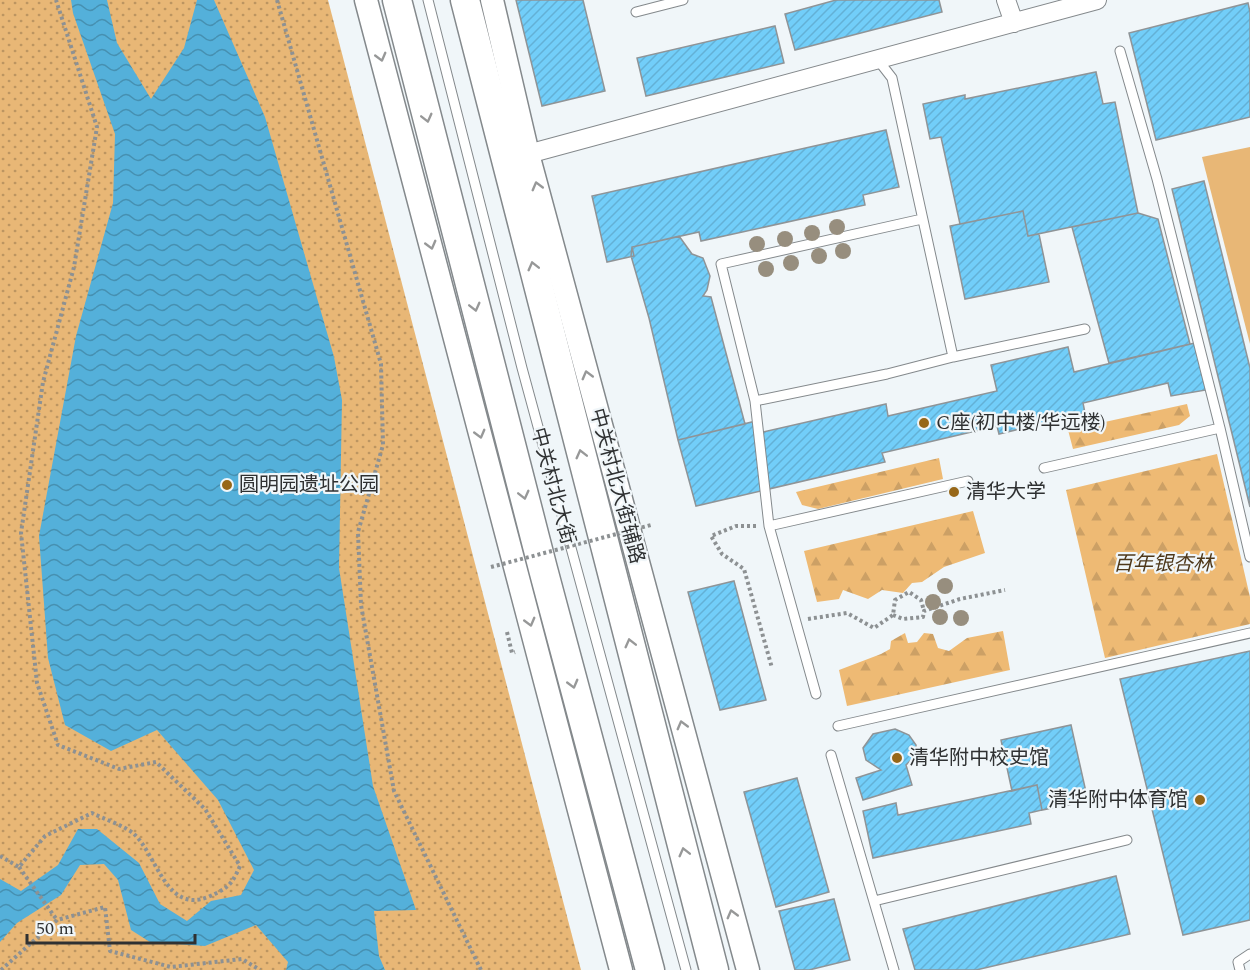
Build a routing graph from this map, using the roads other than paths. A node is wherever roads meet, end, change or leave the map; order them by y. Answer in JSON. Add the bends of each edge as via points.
{"nodes":[{"id":1,"x":366,"y":0,"type":"edge"},
{"id":2,"x":397,"y":0,"type":"edge"},
{"id":3,"x":428,"y":0,"type":"edge"},
{"id":4,"x":465,"y":0,"type":"edge"},
{"id":5,"x":492,"y":0,"type":"edge"},
{"id":6,"x":683,"y":0,"type":"edge"},
{"id":7,"x":1006,"y":0,"type":"edge"},
{"id":8,"x":1098,"y":0,"type":"edge"},
{"id":9,"x":636,"y":12,"type":"dead end"},
{"id":10,"x":1014,"y":23,"type":"junction"},
{"id":11,"x":1120,"y":51,"type":"dead end"},
{"id":12,"x":878,"y":60,"type":"junction"},
{"id":13,"x":528,"y":154,"type":"junction"},
{"id":14,"x":509,"y":175,"type":"junction"},
{"id":15,"x":922,"y":219,"type":"junction"},
{"id":16,"x":1085,"y":328,"type":"dead end"},
{"id":17,"x":953,"y":357,"type":"junction"},
{"id":18,"x":754,"y":401,"type":"junction"},
{"id":19,"x":1220,"y":428,"type":"junction"},
{"id":20,"x":1044,"y":468,"type":"dead end"},
{"id":21,"x":968,"y":481,"type":"dead end"},
{"id":22,"x":769,"y":526,"type":"junction"},
{"id":23,"x":1250,"y":557,"type":"edge"},
{"id":24,"x":1250,"y":633,"type":"edge"},
{"id":25,"x":816,"y":694,"type":"dead end"},
{"id":26,"x":838,"y":726,"type":"dead end"},
{"id":27,"x":831,"y":755,"type":"dead end"},
{"id":28,"x":1127,"y":840,"type":"dead end"},
{"id":29,"x":874,"y":901,"type":"junction"},
{"id":30,"x":1250,"y":954,"type":"edge"},
{"id":31,"x":621,"y":970,"type":"edge"},
{"id":32,"x":650,"y":970,"type":"edge"},
{"id":33,"x":686,"y":970,"type":"edge"},
{"id":34,"x":714,"y":970,"type":"edge"},
{"id":35,"x":748,"y":970,"type":"edge"},
{"id":36,"x":894,"y":970,"type":"edge"},
{"id":37,"x":1240,"y":970,"type":"edge"}],
"edges":[{"from":1,"to":31,"type":"street","one_way":true},
{"from":2,"to":32,"type":"main road","name":"中关村北大街","one_way":true},
{"from":3,"to":33,"type":"lane","name":"中关村北大街","via":[[525,380]]},
{"from":4,"to":14,"type":"main road","name":"中关村北大街"},
{"from":5,"to":13,"type":"street","name":"中关村北大街辅路"},
{"from":6,"to":9,"type":"lane"},
{"from":7,"to":10,"type":"street"},
{"from":8,"to":10,"type":"street"},
{"from":10,"to":12,"type":"street"},
{"from":11,"to":19,"type":"lane"},
{"from":12,"to":13,"type":"street"},
{"from":12,"to":15,"type":"lane","via":[[892,78]]},
{"from":13,"to":14,"type":"street"},
{"from":35,"to":13,"type":"street","name":"中关村北大街辅路","one_way":true},
{"from":34,"to":14,"type":"main road","name":"中关村北大街","one_way":true},
{"from":15,"to":17,"type":"lane"},
{"from":15,"to":18,"type":"lane","via":[[721,264]]},
{"from":16,"to":17,"type":"lane"},
{"from":17,"to":18,"type":"lane"},
{"from":18,"to":22,"type":"lane"},
{"from":19,"to":20,"type":"lane"},
{"from":19,"to":23,"type":"lane"},
{"from":21,"to":22,"type":"lane"},
{"from":22,"to":25,"type":"lane"},
{"from":24,"to":26,"type":"lane"},
{"from":27,"to":29,"type":"lane"},
{"from":28,"to":29,"type":"lane"},
{"from":29,"to":36,"type":"lane"},
{"from":30,"to":37,"type":"lane","via":[[1238,962]]}]}
